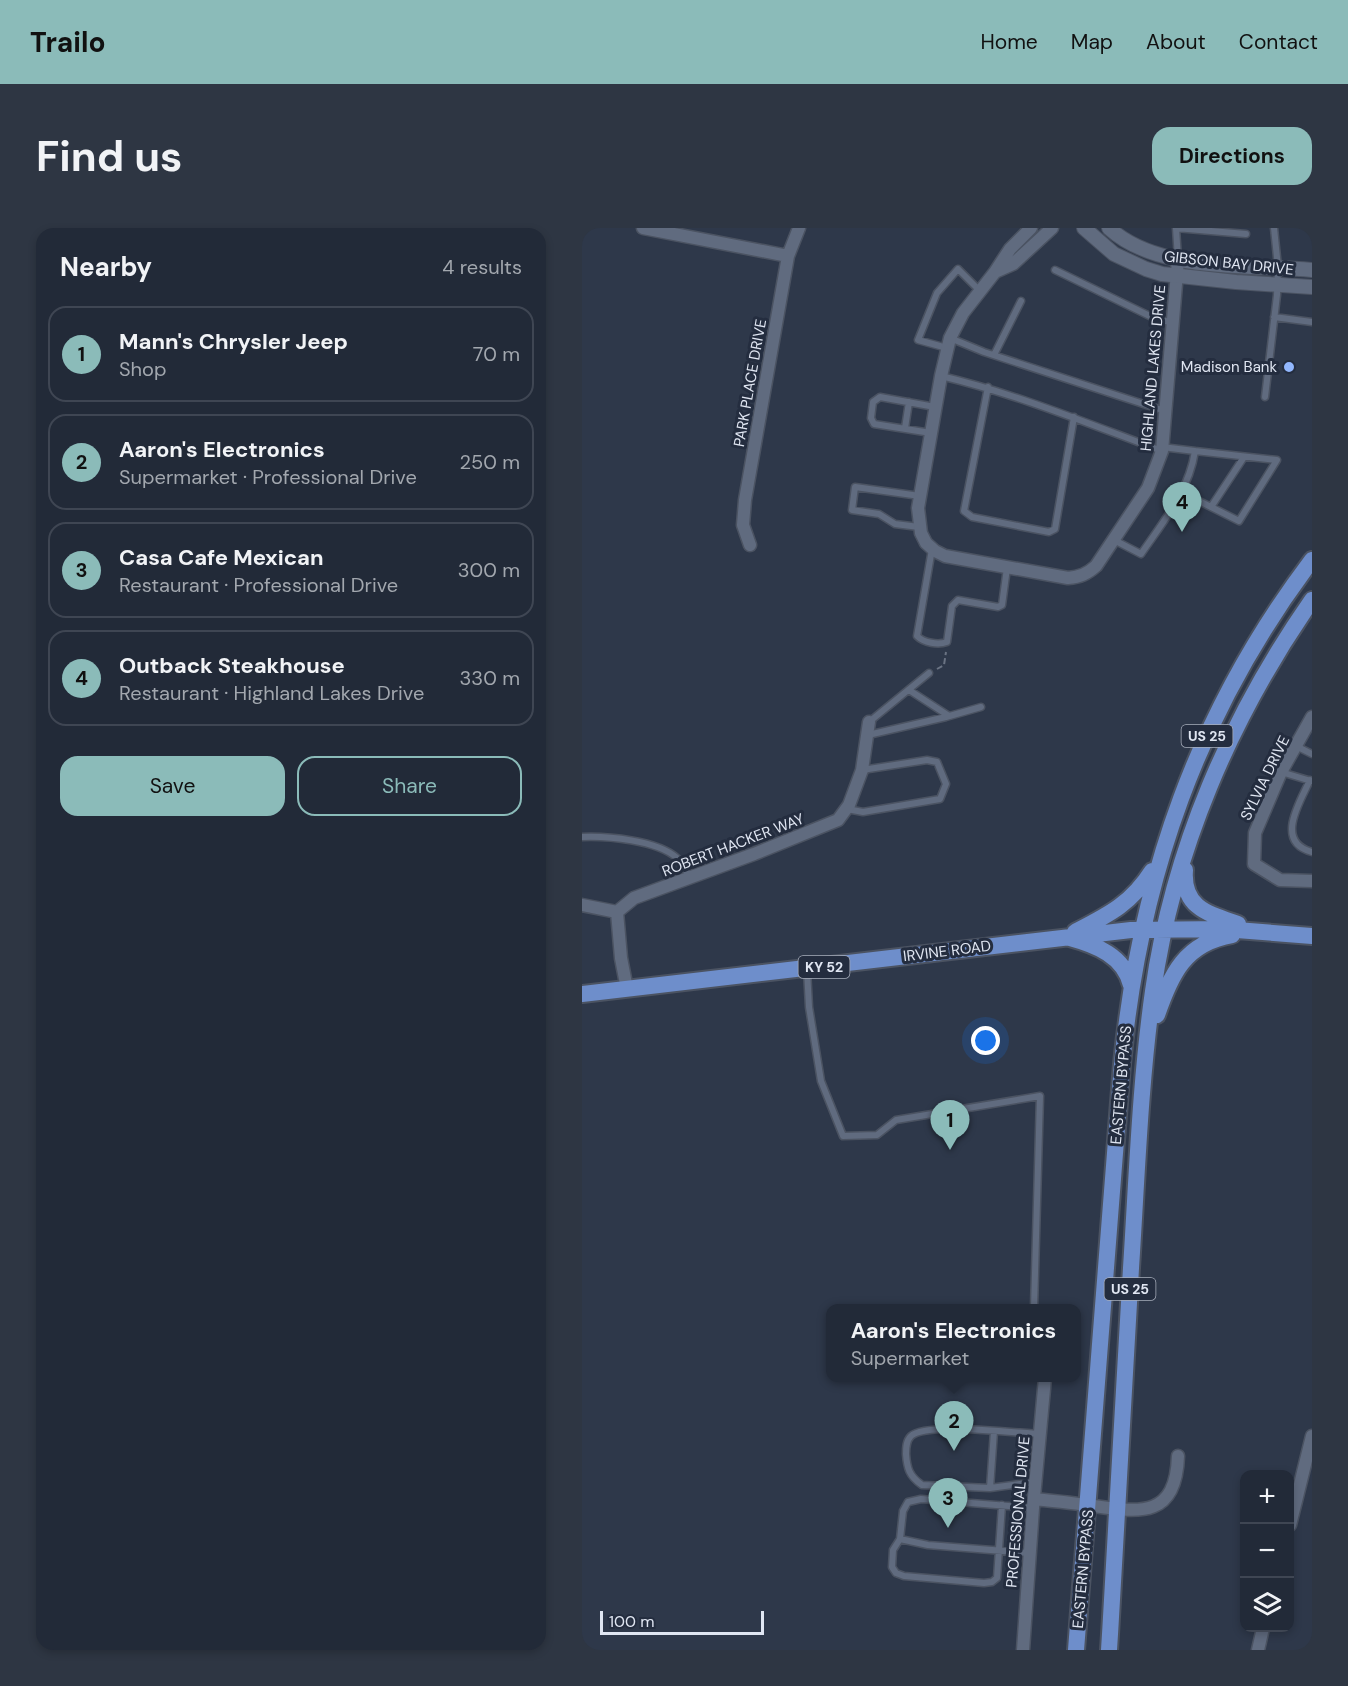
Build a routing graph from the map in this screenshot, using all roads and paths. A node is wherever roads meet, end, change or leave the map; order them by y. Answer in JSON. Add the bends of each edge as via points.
{"nodes":[{"id":1,"x":642,"y":228,"type":"edge"},
{"id":2,"x":799,"y":228,"type":"edge"},
{"id":3,"x":1031,"y":228,"type":"edge"},
{"id":4,"x":1052,"y":228,"type":"edge"},
{"id":5,"x":1084,"y":228,"type":"edge"},
{"id":6,"x":1109,"y":228,"type":"edge"},
{"id":7,"x":1176,"y":228,"type":"edge"},
{"id":8,"x":1274,"y":228,"type":"edge"},
{"id":9,"x":1246,"y":234,"type":"dead end"},
{"id":10,"x":788,"y":256,"type":"junction"},
{"id":11,"x":1178,"y":260,"type":"junction"},
{"id":12,"x":1278,"y":267,"type":"junction"},
{"id":13,"x":1055,"y":270,"type":"dead end"},
{"id":14,"x":1312,"y":270,"type":"edge"},
{"id":15,"x":995,"y":272,"type":"junction"},
{"id":16,"x":1176,"y":277,"type":"junction"},
{"id":17,"x":1276,"y":285,"type":"junction"},
{"id":18,"x":1312,"y":287,"type":"edge"},
{"id":19,"x":979,"y":290,"type":"junction"},
{"id":20,"x":1021,"y":301,"type":"dead end"},
{"id":21,"x":1274,"y":317,"type":"junction"},
{"id":22,"x":1172,"y":322,"type":"junction"},
{"id":23,"x":1312,"y":322,"type":"edge"},
{"id":24,"x":949,"y":343,"type":"junction"},
{"id":25,"x":994,"y":355,"type":"junction"},
{"id":26,"x":940,"y":375,"type":"junction"},
{"id":27,"x":988,"y":387,"type":"junction"},
{"id":28,"x":1265,"y":397,"type":"dead end"},
{"id":29,"x":909,"y":402,"type":"junction"},
{"id":30,"x":935,"y":407,"type":"junction"},
{"id":31,"x":1165,"y":411,"type":"junction"},
{"id":32,"x":1074,"y":417,"type":"junction"},
{"id":33,"x":905,"y":428,"type":"junction"},
{"id":34,"x":931,"y":433,"type":"junction"},
{"id":35,"x":1162,"y":449,"type":"junction"},
{"id":36,"x":1195,"y":452,"type":"junction"},
{"id":37,"x":1244,"y":457,"type":"junction"},
{"id":38,"x":1181,"y":492,"type":"junction"},
{"id":39,"x":920,"y":496,"type":"junction"},
{"id":40,"x":1211,"y":507,"type":"junction"},
{"id":41,"x":919,"y":527,"type":"junction"},
{"id":42,"x":1114,"y":540,"type":"junction"},
{"id":43,"x":750,"y":545,"type":"dead end"},
{"id":44,"x":932,"y":548,"type":"junction"},
{"id":45,"x":1312,"y":560,"type":"edge"},
{"id":46,"x":1007,"y":568,"type":"junction"},
{"id":47,"x":1312,"y":600,"type":"edge"},
{"id":48,"x":947,"y":642,"type":"junction"},
{"id":49,"x":929,"y":673,"type":"joint"},
{"id":50,"x":909,"y":690,"type":"junction"},
{"id":51,"x":981,"y":707,"type":"dead end"},
{"id":52,"x":949,"y":716,"type":"junction"},
{"id":53,"x":1312,"y":717,"type":"edge"},
{"id":54,"x":868,"y":728,"type":"junction"},
{"id":55,"x":1295,"y":746,"type":"junction"},
{"id":56,"x":1312,"y":754,"type":"edge"},
{"id":57,"x":862,"y":770,"type":"junction"},
{"id":58,"x":1281,"y":772,"type":"junction"},
{"id":59,"x":1311,"y":781,"type":"edge"},
{"id":60,"x":846,"y":809,"type":"junction"},
{"id":61,"x":582,"y":837,"type":"edge"},
{"id":62,"x":1186,"y":850,"type":"junction"},
{"id":63,"x":1163,"y":852,"type":"junction"},
{"id":64,"x":1312,"y":852,"type":"edge"},
{"id":65,"x":690,"y":878,"type":"junction"},
{"id":66,"x":1312,"y":881,"type":"edge"},
{"id":67,"x":582,"y":905,"type":"edge"},
{"id":68,"x":617,"y":912,"type":"junction"},
{"id":69,"x":1165,"y":929,"type":"junction"},
{"id":70,"x":1142,"y":930,"type":"junction"},
{"id":71,"x":1259,"y":931,"type":"junction"},
{"id":72,"x":1312,"y":936,"type":"edge"},
{"id":73,"x":1066,"y":937,"type":"junction"},
{"id":74,"x":807,"y":969,"type":"junction"},
{"id":75,"x":1131,"y":986,"type":"junction"},
{"id":76,"x":627,"y":989,"type":"junction"},
{"id":77,"x":582,"y":994,"type":"edge"},
{"id":78,"x":1146,"y":1050,"type":"junction"},
{"id":79,"x":1034,"y":1304,"type":"edge"},
{"id":80,"x":1045,"y":1382,"type":"edge"},
{"id":81,"x":994,"y":1431,"type":"junction"},
{"id":82,"x":1040,"y":1434,"type":"junction"},
{"id":83,"x":1312,"y":1436,"type":"edge"},
{"id":84,"x":1178,"y":1456,"type":"dead end"},
{"id":85,"x":1035,"y":1482,"type":"junction"},
{"id":86,"x":990,"y":1488,"type":"junction"},
{"id":87,"x":1033,"y":1503,"type":"junction"},
{"id":88,"x":1002,"y":1505,"type":"junction"},
{"id":89,"x":1088,"y":1505,"type":"junction"},
{"id":90,"x":1118,"y":1509,"type":"junction"},
{"id":91,"x":1290,"y":1524,"type":"edge"},
{"id":92,"x":900,"y":1539,"type":"junction"},
{"id":93,"x":999,"y":1551,"type":"junction"},
{"id":94,"x":1029,"y":1553,"type":"junction"},
{"id":95,"x":1262,"y":1632,"type":"edge"},
{"id":96,"x":1023,"y":1650,"type":"edge"},
{"id":97,"x":1076,"y":1650,"type":"edge"},
{"id":98,"x":1109,"y":1650,"type":"edge"},
{"id":99,"x":1258,"y":1650,"type":"edge"}],
"edges":[{"from":1,"to":10,"type":"street"},
{"from":2,"to":10,"type":"street","name":"PARK PLACE DRIVE"},
{"from":3,"to":15,"type":"street"},
{"from":4,"to":15,"type":"street","via":[[1013,264]]},
{"from":5,"to":16,"type":"street","name":"GIBSON BAY DRIVE","via":[[1130,262]]},
{"from":6,"to":11,"type":"street","name":"GIBSON BAY DRIVE","via":[[1141,249]]},
{"from":7,"to":9,"type":"lane"},
{"from":7,"to":11,"type":"lane"},
{"from":8,"to":12,"type":"lane"},
{"from":10,"to":43,"type":"street","name":"PARK PLACE DRIVE","via":[[743,513]]},
{"from":11,"to":12,"type":"street","name":"GIBSON BAY DRIVE"},
{"from":11,"to":16,"type":"street","name":"HIGHLAND LAKES DRIVE"},
{"from":12,"to":14,"type":"street","name":"GIBSON BAY DRIVE"},
{"from":12,"to":17,"type":"lane"},
{"from":13,"to":22,"type":"lane","via":[[1158,320]]},
{"from":15,"to":19,"type":"street"},
{"from":16,"to":17,"type":"street","name":"GIBSON BAY DRIVE"},
{"from":16,"to":22,"type":"street","name":"HIGHLAND LAKES DRIVE"},
{"from":17,"to":18,"type":"street","name":"GIBSON BAY DRIVE"},
{"from":17,"to":21,"type":"lane"},
{"from":19,"to":24,"type":"street"},
{"from":19,"to":24,"type":"lane","via":[[958,269],[937,293],[918,340]]},
{"from":20,"to":25,"type":"lane"},
{"from":21,"to":23,"type":"lane"},
{"from":21,"to":28,"type":"lane"},
{"from":22,"to":31,"type":"street","name":"HIGHLAND LAKES DRIVE"},
{"from":24,"to":25,"type":"lane"},
{"from":24,"to":26,"type":"street"},
{"from":25,"to":31,"type":"lane"},
{"from":26,"to":27,"type":"lane"},
{"from":26,"to":30,"type":"street"},
{"from":27,"to":32,"type":"lane"},
{"from":27,"to":32,"type":"lane","via":[[964,511],[972,517],[1049,532],[1055,529]]},
{"from":29,"to":30,"type":"lane"},
{"from":29,"to":33,"type":"lane"},
{"from":29,"to":33,"type":"lane","via":[[880,397],[873,402],[874,423]]},
{"from":30,"to":34,"type":"street"},
{"from":31,"to":35,"type":"street","name":"HIGHLAND LAKES DRIVE"},
{"from":32,"to":35,"type":"lane"},
{"from":33,"to":34,"type":"lane"},
{"from":34,"to":39,"type":"street"},
{"from":35,"to":36,"type":"lane"},
{"from":35,"to":42,"type":"street","name":"HIGHLAND LAKES DRIVE","via":[[1148,488]]},
{"from":36,"to":37,"type":"lane"},
{"from":36,"to":38,"type":"lane","via":[[1193,467]]},
{"from":37,"to":40,"type":"lane"},
{"from":37,"to":40,"type":"lane","via":[[1277,460],[1239,521]]},
{"from":38,"to":40,"type":"lane"},
{"from":38,"to":42,"type":"lane","via":[[1141,554]]},
{"from":39,"to":41,"type":"street"},
{"from":39,"to":41,"type":"lane","via":[[855,486],[852,510]]},
{"from":41,"to":44,"type":"street"},
{"from":42,"to":46,"type":"street","name":"HIGHLAND LAKES DRIVE","via":[[1096,566],[1078,577]]},
{"from":44,"to":46,"type":"street","name":"HIGHLAND LAKES DRIVE","via":[[951,557]]},
{"from":44,"to":48,"type":"lane","via":[[917,636],[921,640]]},
{"from":45,"to":63,"type":"main road","name":"EASTERN BYPASS","number":"US 25","via":[[1260,636],[1223,702],[1189,777]]},
{"from":46,"to":48,"type":"lane","via":[[1002,605],[958,600],[954,603]]},
{"from":47,"to":62,"type":"main road","name":"EASTERN BYPASS","number":"US 25","via":[[1270,664],[1230,739]]},
{"from":48,"to":49,"type":"path","via":[[944,665]]},
{"from":49,"to":50,"type":"lane"},
{"from":50,"to":52,"type":"lane"},
{"from":50,"to":54,"type":"lane"},
{"from":51,"to":52,"type":"lane"},
{"from":52,"to":54,"type":"lane"},
{"from":53,"to":55,"type":"street","name":"SYLVIA DRIVE"},
{"from":54,"to":57,"type":"street"},
{"from":55,"to":56,"type":"lane"},
{"from":55,"to":58,"type":"street","name":"SYLVIA DRIVE"},
{"from":57,"to":60,"type":"street"},
{"from":57,"to":60,"type":"lane","via":[[927,760],[937,762],[946,784],[940,799],[862,812]]},
{"from":58,"to":59,"type":"lane"},
{"from":58,"to":66,"type":"street","name":"SYLVIA DRIVE","via":[[1255,833],[1254,864],[1280,880]]},
{"from":59,"to":64,"type":"lane","via":[[1291,823],[1298,845]]},
{"from":60,"to":65,"type":"street","name":"ROBERT HACKER WAY","via":[[838,820]]},
{"from":61,"to":65,"type":"lane","via":[[602,836],[658,848],[676,857]]},
{"from":62,"to":69,"type":"main road","name":"EASTERN BYPASS","number":"US 25"},
{"from":62,"to":71,"type":"main road","via":[[1186,889],[1197,907]]},
{"from":63,"to":70,"type":"main road","name":"EASTERN BYPASS","number":"US 25"},
{"from":63,"to":73,"type":"main road","via":[[1130,900]]},
{"from":65,"to":68,"type":"street","name":"ROBERT HACKER WAY","via":[[634,898]]},
{"from":67,"to":68,"type":"street"},
{"from":68,"to":76,"type":"street"},
{"from":69,"to":70,"type":"main road","name":"IRVINE ROAD","number":"KY 52"},
{"from":69,"to":71,"type":"main road","name":"IRVINE ROAD","number":"KY 52"},
{"from":69,"to":78,"type":"main road","name":"EASTERN BYPASS","number":"US 25"},
{"from":70,"to":73,"type":"main road","name":"IRVINE ROAD","number":"KY 52"},
{"from":70,"to":75,"type":"main road","name":"EASTERN BYPASS","number":"US 25"},
{"from":71,"to":72,"type":"main road","name":"IRVINE ROAD","number":"KY 52"},
{"from":71,"to":78,"type":"main road","via":[[1214,939],[1182,961],[1167,985]]},
{"from":73,"to":74,"type":"main road","name":"IRVINE ROAD","number":"KY 52"},
{"from":73,"to":75,"type":"main road","via":[[1113,956],[1122,964]]},
{"from":74,"to":76,"type":"main road","name":"IRVINE ROAD","number":"KY 52"},
{"from":74,"to":79,"type":"lane","via":[[821,1081],[843,1136],[877,1135],[896,1120],[1040,1096]]},
{"from":75,"to":89,"type":"main road","name":"EASTERN BYPASS","number":"US 25"},
{"from":76,"to":77,"type":"main road","name":"IRVINE ROAD","number":"KY 52"},
{"from":78,"to":90,"type":"main road","name":"EASTERN BYPASS","number":"US 25"},
{"from":80,"to":82,"type":"street","name":"PROFESSIONAL DRIVE"},
{"from":81,"to":82,"type":"lane"},
{"from":81,"to":86,"type":"lane"},
{"from":81,"to":86,"type":"lane","via":[[921,1431],[910,1436],[906,1446],[907,1468],[922,1485]]},
{"from":82,"to":85,"type":"street","name":"PROFESSIONAL DRIVE"},
{"from":83,"to":91,"type":"street"},
{"from":84,"to":90,"type":"street","via":[[1174,1481],[1161,1502],[1139,1511]]},
{"from":85,"to":86,"type":"lane"},
{"from":85,"to":87,"type":"street","name":"PROFESSIONAL DRIVE"},
{"from":87,"to":88,"type":"lane"},
{"from":87,"to":89,"type":"street"},
{"from":87,"to":94,"type":"street","name":"PROFESSIONAL DRIVE"},
{"from":88,"to":92,"type":"lane","via":[[921,1499],[908,1502]]},
{"from":88,"to":93,"type":"lane"},
{"from":89,"to":90,"type":"street"},
{"from":89,"to":97,"type":"main road","name":"EASTERN BYPASS","number":"US 25"},
{"from":90,"to":98,"type":"main road","name":"EASTERN BYPASS","number":"US 25"},
{"from":92,"to":93,"type":"lane"},
{"from":92,"to":93,"type":"lane","via":[[893,1550],[892,1567],[904,1576],[992,1582],[997,1578]]},
{"from":93,"to":94,"type":"lane"},
{"from":94,"to":96,"type":"street","name":"PROFESSIONAL DRIVE"},
{"from":95,"to":99,"type":"street"}]}
